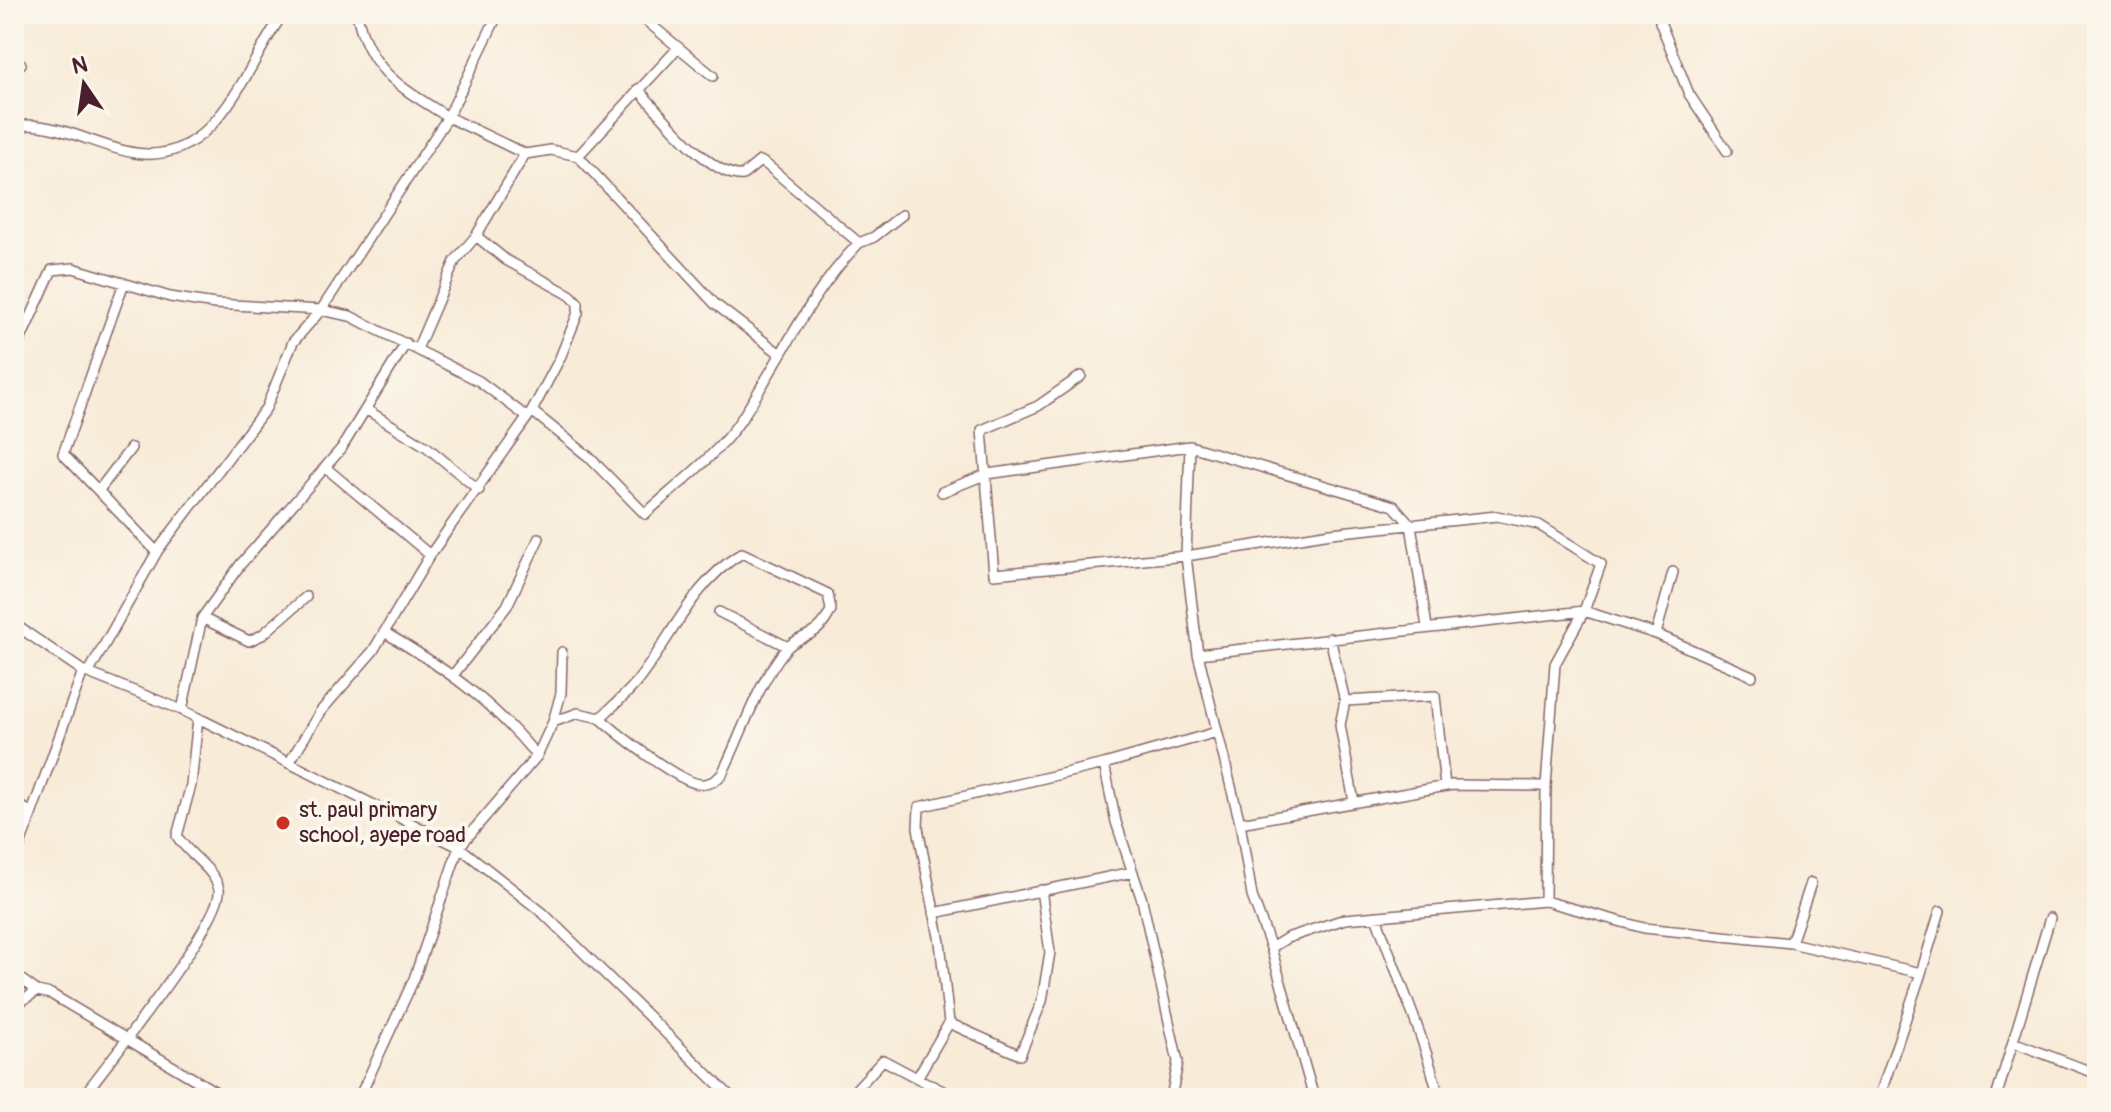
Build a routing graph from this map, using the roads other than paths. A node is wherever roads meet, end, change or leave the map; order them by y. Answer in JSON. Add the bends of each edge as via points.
{"nodes":[{"id":1,"x":283,"y":14,"type":"edge"},
{"id":2,"x":357,"y":14,"type":"edge"},
{"id":3,"x":498,"y":14,"type":"edge"},
{"id":4,"x":638,"y":14,"type":"edge"},
{"id":5,"x":1661,"y":14,"type":"edge"},
{"id":6,"x":678,"y":48,"type":"junction"},
{"id":7,"x":713,"y":76,"type":"dead end"},
{"id":8,"x":638,"y":89,"type":"junction"},
{"id":9,"x":448,"y":117,"type":"junction"},
{"id":10,"x":14,"y":143,"type":"edge"},
{"id":11,"x":1727,"y":151,"type":"dead end"},
{"id":12,"x":525,"y":154,"type":"junction"},
{"id":13,"x":578,"y":156,"type":"junction"},
{"id":14,"x":902,"y":215,"type":"dead end"},
{"id":15,"x":476,"y":236,"type":"junction"},
{"id":16,"x":859,"y":243,"type":"junction"},
{"id":17,"x":124,"y":283,"type":"junction"},
{"id":18,"x":321,"y":310,"type":"junction"},
{"id":19,"x":406,"y":343,"type":"junction"},
{"id":20,"x":418,"y":347,"type":"junction"},
{"id":21,"x":779,"y":353,"type":"junction"},
{"id":22,"x":14,"y":354,"type":"edge"},
{"id":23,"x":1081,"y":376,"type":"dead end"},
{"id":24,"x":367,"y":410,"type":"junction"},
{"id":25,"x":530,"y":414,"type":"junction"},
{"id":26,"x":1190,"y":446,"type":"junction"},
{"id":27,"x":131,"y":448,"type":"dead end"},
{"id":28,"x":326,"y":468,"type":"junction"},
{"id":29,"x":987,"y":474,"type":"junction"},
{"id":30,"x":99,"y":490,"type":"junction"},
{"id":31,"x":479,"y":490,"type":"junction"},
{"id":32,"x":942,"y":492,"type":"dead end"},
{"id":33,"x":1411,"y":525,"type":"junction"},
{"id":34,"x":539,"y":538,"type":"dead end"},
{"id":35,"x":157,"y":552,"type":"junction"},
{"id":36,"x":430,"y":555,"type":"junction"},
{"id":37,"x":1186,"y":556,"type":"junction"},
{"id":38,"x":1673,"y":572,"type":"dead end"},
{"id":39,"x":306,"y":597,"type":"dead end"},
{"id":40,"x":1584,"y":611,"type":"junction"},
{"id":41,"x":719,"y":612,"type":"dead end"},
{"id":42,"x":202,"y":618,"type":"junction"},
{"id":43,"x":14,"y":624,"type":"edge"},
{"id":44,"x":1427,"y":627,"type":"junction"},
{"id":45,"x":384,"y":632,"type":"junction"},
{"id":46,"x":1656,"y":634,"type":"junction"},
{"id":47,"x":1330,"y":638,"type":"junction"},
{"id":48,"x":788,"y":647,"type":"junction"},
{"id":49,"x":562,"y":652,"type":"dead end"},
{"id":50,"x":1198,"y":654,"type":"junction"},
{"id":51,"x":86,"y":672,"type":"junction"},
{"id":52,"x":454,"y":674,"type":"junction"},
{"id":53,"x":1752,"y":676,"type":"dead end"},
{"id":54,"x":1345,"y":701,"type":"junction"},
{"id":55,"x":182,"y":710,"type":"junction"},
{"id":56,"x":198,"y":718,"type":"junction"},
{"id":57,"x":600,"y":718,"type":"junction"},
{"id":58,"x":553,"y":722,"type":"junction"},
{"id":59,"x":1217,"y":732,"type":"junction"},
{"id":60,"x":537,"y":756,"type":"junction"},
{"id":61,"x":289,"y":763,"type":"junction"},
{"id":62,"x":1104,"y":764,"type":"junction"},
{"id":63,"x":1445,"y":786,"type":"junction"},
{"id":64,"x":1546,"y":786,"type":"junction"},
{"id":65,"x":1354,"y":802,"type":"junction"},
{"id":66,"x":14,"y":803,"type":"edge"},
{"id":67,"x":31,"y":812,"type":"junction"},
{"id":68,"x":1240,"y":823,"type":"junction"},
{"id":69,"x":459,"y":847,"type":"junction"},
{"id":70,"x":14,"y":862,"type":"edge"},
{"id":71,"x":1133,"y":872,"type":"junction"},
{"id":72,"x":1811,"y":883,"type":"dead end"},
{"id":73,"x":1041,"y":890,"type":"junction"},
{"id":74,"x":1545,"y":901,"type":"junction"},
{"id":75,"x":1940,"y":911,"type":"dead end"},
{"id":76,"x":934,"y":913,"type":"junction"},
{"id":77,"x":1376,"y":916,"type":"junction"},
{"id":78,"x":2050,"y":918,"type":"dead end"},
{"id":79,"x":1791,"y":943,"type":"junction"},
{"id":80,"x":1271,"y":948,"type":"junction"},
{"id":81,"x":1921,"y":973,"type":"junction"},
{"id":82,"x":14,"y":974,"type":"edge"},
{"id":83,"x":37,"y":991,"type":"junction"},
{"id":84,"x":14,"y":1006,"type":"edge"},
{"id":85,"x":949,"y":1023,"type":"junction"},
{"id":86,"x":126,"y":1038,"type":"junction"},
{"id":87,"x":2013,"y":1042,"type":"junction"},
{"id":88,"x":2097,"y":1074,"type":"edge"},
{"id":89,"x":917,"y":1078,"type":"junction"},
{"id":90,"x":82,"y":1098,"type":"edge"},
{"id":91,"x":226,"y":1098,"type":"edge"},
{"id":92,"x":359,"y":1098,"type":"edge"},
{"id":93,"x":732,"y":1098,"type":"edge"},
{"id":94,"x":848,"y":1098,"type":"edge"},
{"id":95,"x":957,"y":1098,"type":"edge"},
{"id":96,"x":1171,"y":1098,"type":"edge"},
{"id":97,"x":1314,"y":1098,"type":"edge"},
{"id":98,"x":1439,"y":1098,"type":"edge"},
{"id":99,"x":1879,"y":1098,"type":"edge"},
{"id":100,"x":1996,"y":1098,"type":"edge"}],
"edges":[{"from":1,"to":10,"type":"street","via":[[217,122],[196,139],[162,153],[135,153],[26,125]]},
{"from":2,"to":9,"type":"street","via":[[383,73]]},
{"from":3,"to":9,"type":"street"},
{"from":4,"to":6,"type":"street"},
{"from":5,"to":11,"type":"street","via":[[1689,94]]},
{"from":6,"to":7,"type":"street"},
{"from":6,"to":8,"type":"street"},
{"from":8,"to":13,"type":"street"},
{"from":8,"to":16,"type":"street","via":[[725,173],[743,175],[760,161]]},
{"from":9,"to":12,"type":"street"},
{"from":9,"to":18,"type":"street"},
{"from":12,"to":13,"type":"street","via":[[551,150]]},
{"from":12,"to":15,"type":"street"},
{"from":13,"to":21,"type":"street","via":[[715,304]]},
{"from":14,"to":16,"type":"street"},
{"from":15,"to":20,"type":"street","via":[[455,261]]},
{"from":15,"to":25,"type":"street","via":[[578,303],[560,358]]},
{"from":16,"to":21,"type":"street"},
{"from":17,"to":18,"type":"street","via":[[215,304]]},
{"from":17,"to":22,"type":"street","via":[[73,268],[52,270]]},
{"from":17,"to":30,"type":"street","via":[[63,454]]},
{"from":18,"to":19,"type":"street","via":[[350,316]]},
{"from":18,"to":35,"type":"street","via":[[293,342],[266,408]]},
{"from":19,"to":20,"type":"street"},
{"from":19,"to":24,"type":"street"},
{"from":20,"to":25,"type":"street"},
{"from":21,"to":25,"type":"street","via":[[740,421],[645,514],[589,457]]},
{"from":23,"to":29,"type":"street","via":[[1038,406],[982,430]]},
{"from":24,"to":28,"type":"street"},
{"from":24,"to":31,"type":"street","via":[[427,447]]},
{"from":25,"to":31,"type":"street"},
{"from":26,"to":29,"type":"street"},
{"from":26,"to":33,"type":"street","via":[[1394,506]]},
{"from":26,"to":37,"type":"street"},
{"from":27,"to":30,"type":"street"},
{"from":28,"to":36,"type":"street"},
{"from":28,"to":42,"type":"street","via":[[240,565]]},
{"from":29,"to":32,"type":"street"},
{"from":29,"to":37,"type":"street","via":[[994,574]]},
{"from":30,"to":35,"type":"street"},
{"from":31,"to":36,"type":"street"},
{"from":33,"to":37,"type":"street"},
{"from":33,"to":40,"type":"street","via":[[1497,516],[1539,525],[1601,564]]},
{"from":33,"to":44,"type":"street"},
{"from":34,"to":52,"type":"street","via":[[507,606]]},
{"from":35,"to":51,"type":"street"},
{"from":36,"to":45,"type":"street"},
{"from":37,"to":50,"type":"street"},
{"from":38,"to":46,"type":"street"},
{"from":39,"to":42,"type":"street","via":[[249,641]]},
{"from":40,"to":44,"type":"street"},
{"from":40,"to":46,"type":"street"},
{"from":40,"to":64,"type":"street","via":[[1555,664]]},
{"from":41,"to":48,"type":"street"},
{"from":42,"to":55,"type":"street"},
{"from":43,"to":51,"type":"street"},
{"from":44,"to":47,"type":"street"},
{"from":45,"to":52,"type":"street"},
{"from":45,"to":61,"type":"street","via":[[320,712]]},
{"from":46,"to":53,"type":"street"},
{"from":47,"to":50,"type":"street"},
{"from":47,"to":54,"type":"street"},
{"from":48,"to":57,"type":"street","via":[[762,687],[722,774],[710,783],[696,784]]},
{"from":48,"to":57,"type":"street","via":[[817,631],[831,610],[830,596],[742,553],[713,575],[676,619],[637,682]]},
{"from":49,"to":58,"type":"street","via":[[561,693]]},
{"from":50,"to":59,"type":"street"},
{"from":51,"to":55,"type":"street"},
{"from":51,"to":67,"type":"street"},
{"from":52,"to":60,"type":"street"},
{"from":54,"to":63,"type":"street","via":[[1435,696]]},
{"from":54,"to":65,"type":"street","via":[[1340,725]]},
{"from":55,"to":56,"type":"street"},
{"from":56,"to":61,"type":"street"},
{"from":56,"to":86,"type":"street","via":[[191,785],[177,836],[210,872],[219,888],[219,904]]},
{"from":57,"to":58,"type":"street","via":[[578,713]]},
{"from":58,"to":60,"type":"street"},
{"from":59,"to":62,"type":"street"},
{"from":59,"to":68,"type":"street"},
{"from":60,"to":69,"type":"street"},
{"from":61,"to":69,"type":"street"},
{"from":62,"to":71,"type":"street"},
{"from":62,"to":76,"type":"street","via":[[922,805],[918,828]]},
{"from":63,"to":64,"type":"street"},
{"from":63,"to":65,"type":"street"},
{"from":64,"to":74,"type":"street"},
{"from":65,"to":68,"type":"street"},
{"from":66,"to":67,"type":"street"},
{"from":67,"to":70,"type":"street"},
{"from":68,"to":80,"type":"street","via":[[1252,896]]},
{"from":69,"to":92,"type":"street","via":[[414,979]]},
{"from":69,"to":93,"type":"street","via":[[543,913]]},
{"from":71,"to":73,"type":"street"},
{"from":71,"to":96,"type":"street","via":[[1178,1062]]},
{"from":72,"to":79,"type":"street"},
{"from":73,"to":76,"type":"street"},
{"from":73,"to":85,"type":"street","via":[[1050,952],[1042,1001],[1020,1055]]},
{"from":74,"to":77,"type":"street"},
{"from":74,"to":79,"type":"street","via":[[1644,928]]},
{"from":75,"to":81,"type":"street"},
{"from":76,"to":85,"type":"street"},
{"from":77,"to":80,"type":"street","via":[[1345,919]]},
{"from":77,"to":98,"type":"street","via":[[1426,1045]]},
{"from":78,"to":87,"type":"street"},
{"from":79,"to":81,"type":"street"},
{"from":80,"to":97,"type":"street"},
{"from":81,"to":99,"type":"street"},
{"from":82,"to":83,"type":"street"},
{"from":83,"to":84,"type":"street"},
{"from":83,"to":86,"type":"street"},
{"from":85,"to":89,"type":"street"},
{"from":86,"to":90,"type":"street"},
{"from":86,"to":91,"type":"street"},
{"from":87,"to":88,"type":"street"},
{"from":87,"to":100,"type":"street"},
{"from":89,"to":94,"type":"street","via":[[883,1060]]},
{"from":89,"to":95,"type":"street"}]}
